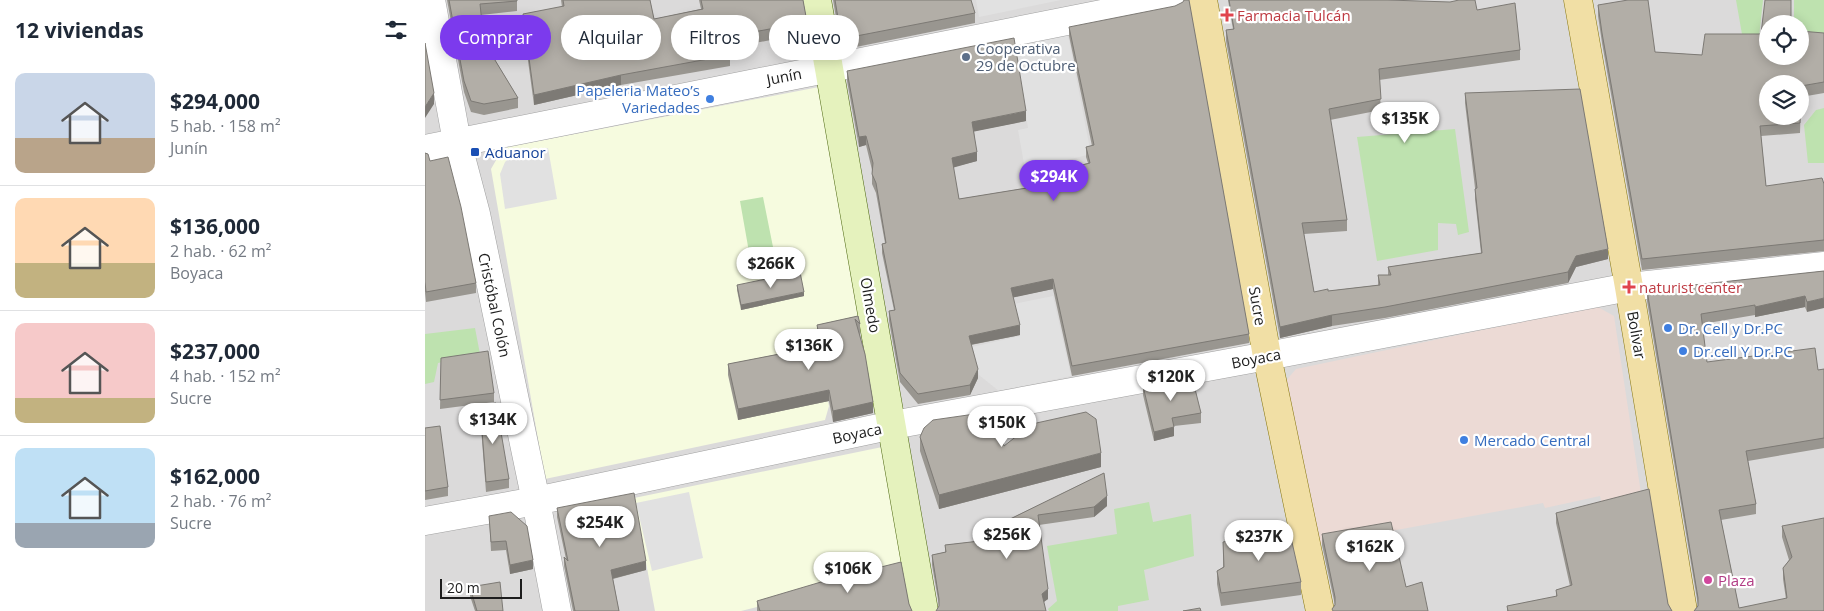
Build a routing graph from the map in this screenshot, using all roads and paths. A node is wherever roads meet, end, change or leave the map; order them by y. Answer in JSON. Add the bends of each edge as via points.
{"nodes":[{"id":1,"x":431,"y":0,"type":"edge"},
{"id":2,"x":817,"y":0,"type":"edge"},
{"id":3,"x":1172,"y":0,"type":"edge"},
{"id":4,"x":1203,"y":0,"type":"edge"},
{"id":5,"x":1578,"y":0,"type":"edge"},
{"id":6,"x":828,"y":68,"type":"junction"},
{"id":7,"x":457,"y":142,"type":"junction"},
{"id":8,"x":425,"y":149,"type":"edge"},
{"id":9,"x":1824,"y":266,"type":"edge"},
{"id":10,"x":1629,"y":287,"type":"junction"},
{"id":11,"x":1267,"y":356,"type":"junction"},
{"id":12,"x":893,"y":425,"type":"junction"},
{"id":13,"x":536,"y":501,"type":"junction"},
{"id":14,"x":425,"y":521,"type":"edge"},
{"id":15,"x":557,"y":611,"type":"edge"},
{"id":16,"x":924,"y":611,"type":"edge"},
{"id":17,"x":1320,"y":611,"type":"edge"},
{"id":18,"x":1683,"y":611,"type":"edge"}],
"edges":[{"from":1,"to":7,"type":"street","name":"Cristóbal Colón"},
{"from":2,"to":6,"type":"street","name":"Olmedo"},
{"from":3,"to":6,"type":"street","name":"Junín"},
{"from":4,"to":11,"type":"main road","name":"Sucre"},
{"from":5,"to":10,"type":"main road","name":"Bolivar"},
{"from":6,"to":7,"type":"street","name":"Junín"},
{"from":6,"to":12,"type":"street","name":"Olmedo"},
{"from":7,"to":8,"type":"street","name":"Junín"},
{"from":7,"to":13,"type":"street","name":"Cristóbal Colón"},
{"from":9,"to":10,"type":"street","name":"Boyaca"},
{"from":10,"to":11,"type":"street","name":"Boyaca"},
{"from":10,"to":18,"type":"main road","name":"Bolivar"},
{"from":11,"to":12,"type":"street","name":"Boyaca"},
{"from":11,"to":17,"type":"main road","name":"Sucre"},
{"from":12,"to":13,"type":"street","name":"Boyaca"},
{"from":12,"to":16,"type":"street","name":"Olmedo"},
{"from":13,"to":14,"type":"street","name":"Boyaca"},
{"from":13,"to":15,"type":"street","name":"Cristóbal Colón"}]}
